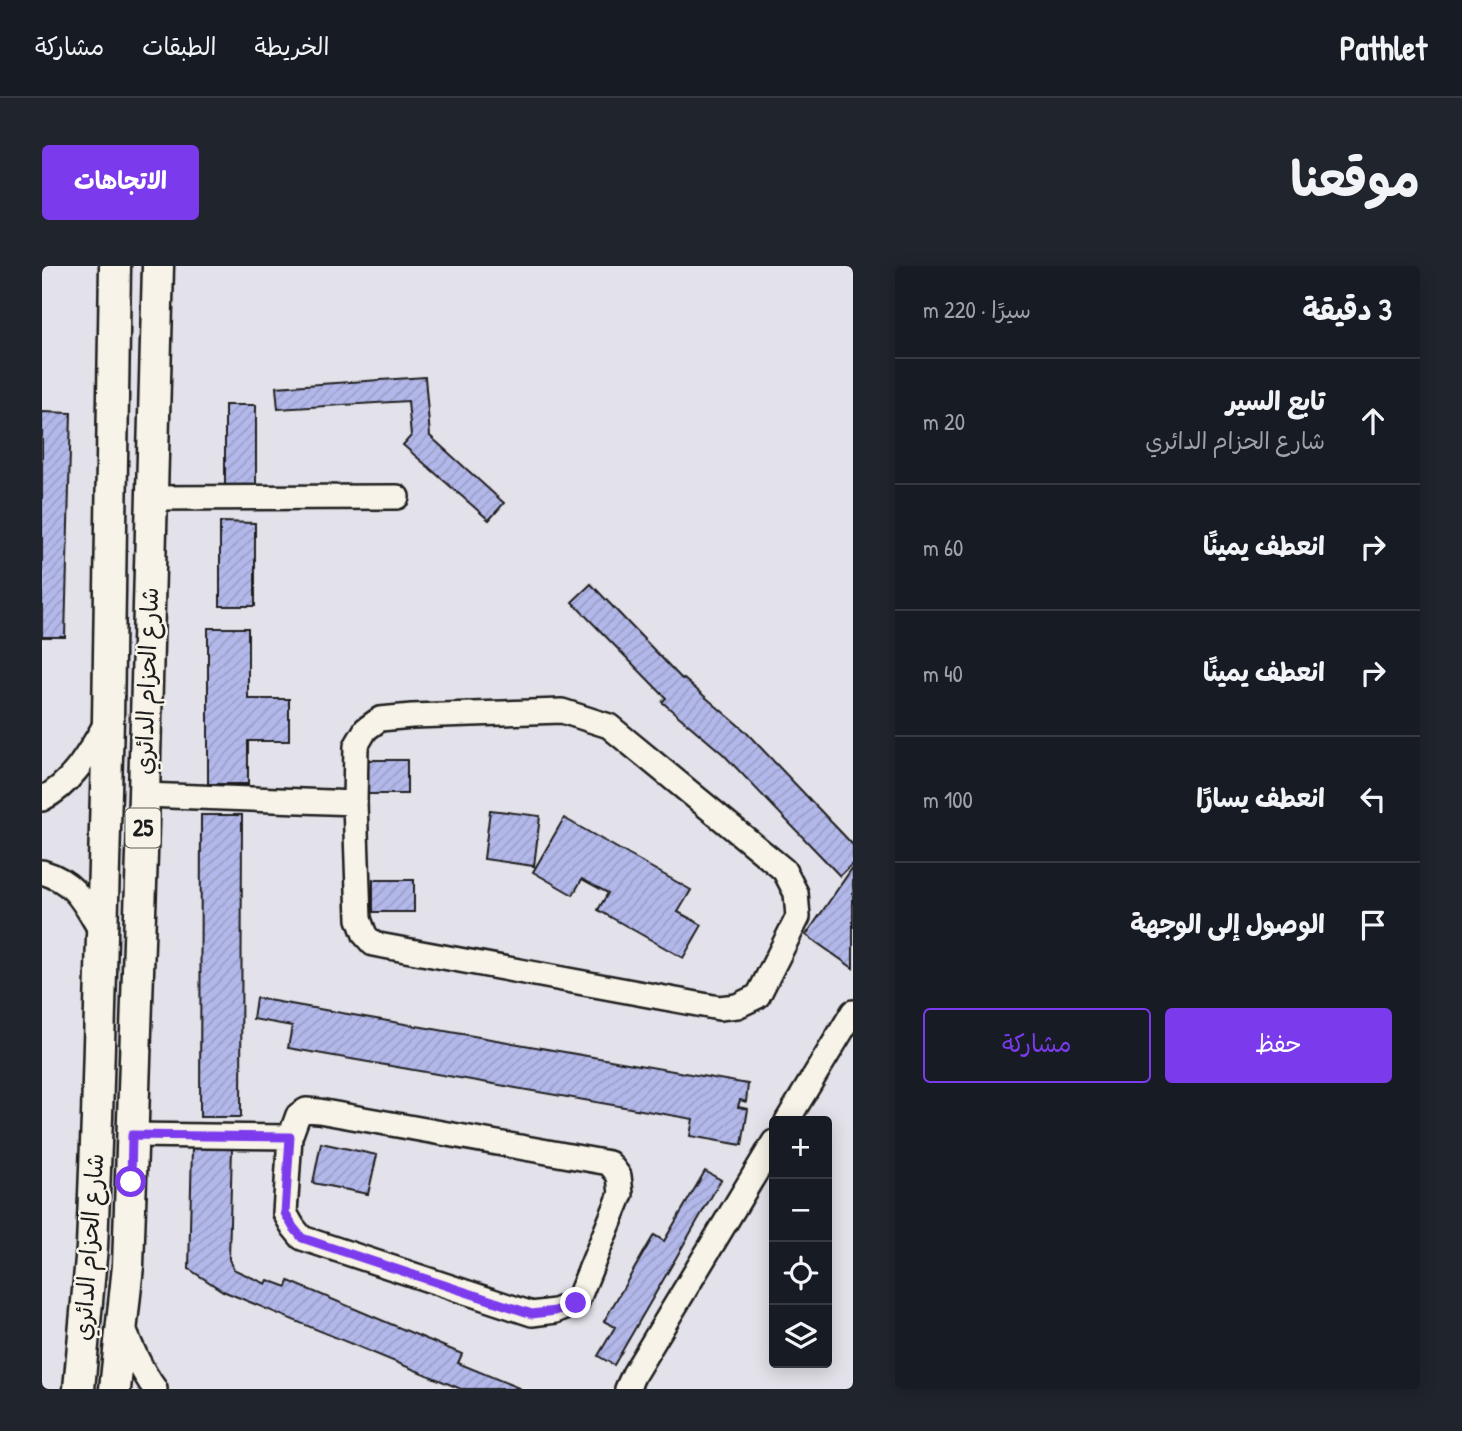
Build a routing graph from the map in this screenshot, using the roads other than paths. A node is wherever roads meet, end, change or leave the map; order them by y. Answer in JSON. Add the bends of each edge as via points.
{"nodes":[{"id":1,"x":115,"y":266,"type":"edge"},
{"id":2,"x":161,"y":267,"type":"edge"},
{"id":3,"x":397,"y":496,"type":"dead end"},
{"id":4,"x":152,"y":498,"type":"junction"},
{"id":5,"x":108,"y":720,"type":"junction"},
{"id":6,"x":144,"y":795,"type":"junction"},
{"id":7,"x":42,"y":799,"type":"edge"},
{"id":8,"x":355,"y":803,"type":"junction"},
{"id":9,"x":42,"y":872,"type":"edge"},
{"id":10,"x":101,"y":931,"type":"junction"},
{"id":11,"x":853,"y":1012,"type":"edge"},
{"id":12,"x":790,"y":1116,"type":"edge"},
{"id":13,"x":132,"y":1135,"type":"junction"},
{"id":14,"x":290,"y":1137,"type":"junction"},
{"id":15,"x":769,"y":1150,"type":"edge"},
{"id":16,"x":123,"y":1325,"type":"junction"},
{"id":17,"x":79,"y":1389,"type":"edge"},
{"id":18,"x":115,"y":1389,"type":"edge"},
{"id":19,"x":155,"y":1389,"type":"edge"},
{"id":20,"x":627,"y":1389,"type":"edge"}],
"edges":[{"from":1,"to":5,"type":"main road","name":"شارع الحزام الدائري","number":"25"},
{"from":2,"to":4,"type":"main road","name":"شارع الحزام الدائري","number":"25"},
{"from":3,"to":4,"type":"street"},
{"from":4,"to":6,"type":"main road","name":"شارع الحزام الدائري","number":"25"},
{"from":5,"to":7,"type":"street","via":[[77,770]]},
{"from":5,"to":10,"type":"main road","name":"شارع الحزام الدائري","number":"25"},
{"from":6,"to":8,"type":"street"},
{"from":6,"to":13,"type":"main road","name":"شارع الحزام الدائري","number":"25"},
{"from":8,"to":8,"type":"street","via":[[356,746],[366,729],[380,719],[562,711],[609,726],[784,870],[796,893],[798,917],[758,996],[719,1009],[373,944],[359,919]]},
{"from":9,"to":10,"type":"street","via":[[76,891]]},
{"from":10,"to":17,"type":"main road","name":"شارع الحزام الدائري","number":"25","via":[[92,1247]]},
{"from":11,"to":12,"type":"street"},
{"from":13,"to":14,"type":"street"},
{"from":13,"to":16,"type":"main road","name":"شارع الحزام الدائري","number":"25"},
{"from":14,"to":14,"type":"street","via":[[298,1115],[319,1111],[609,1163],[619,1176],[621,1194],[576,1303],[532,1314],[302,1238],[285,1213]]},
{"from":15,"to":20,"type":"street"},
{"from":16,"to":18,"type":"main road","name":"شارع الحزام الدائري","number":"25"},
{"from":16,"to":19,"type":"street"}]}
